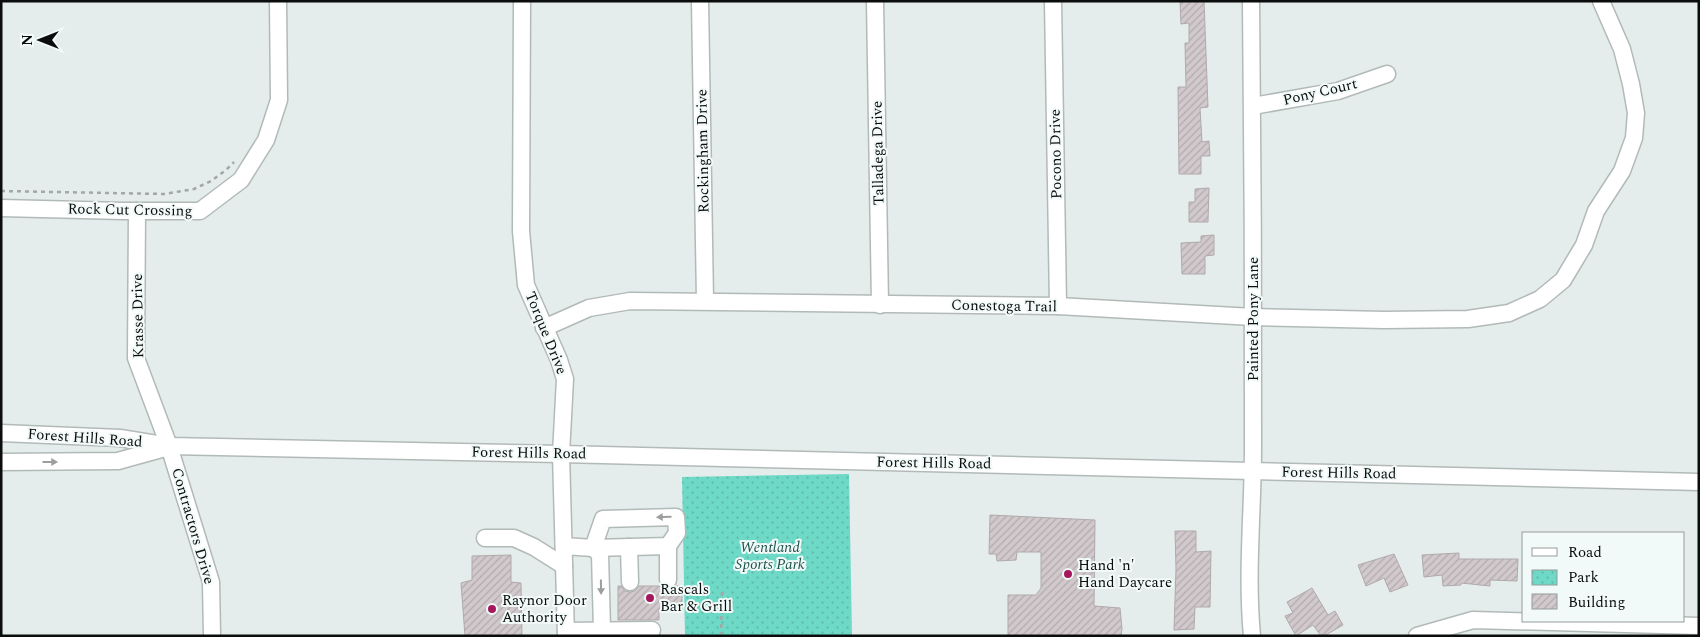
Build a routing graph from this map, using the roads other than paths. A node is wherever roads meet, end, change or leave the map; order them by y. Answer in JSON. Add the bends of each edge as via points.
{"nodes":[{"id":1,"x":278,"y":1,"type":"edge"},
{"id":2,"x":522,"y":1,"type":"edge"},
{"id":3,"x":700,"y":1,"type":"edge"},
{"id":4,"x":875,"y":1,"type":"edge"},
{"id":5,"x":1053,"y":1,"type":"edge"},
{"id":6,"x":1251,"y":1,"type":"edge"},
{"id":7,"x":1601,"y":1,"type":"edge"},
{"id":8,"x":1387,"y":74,"type":"dead end"},
{"id":9,"x":1253,"y":106,"type":"junction"},
{"id":10,"x":1,"y":208,"type":"edge"},
{"id":11,"x":137,"y":211,"type":"junction"},
{"id":12,"x":705,"y":301,"type":"junction"},
{"id":13,"x":880,"y":305,"type":"junction"},
{"id":14,"x":1058,"y":306,"type":"junction"},
{"id":15,"x":1253,"y":317,"type":"junction"},
{"id":16,"x":544,"y":328,"type":"junction"},
{"id":17,"x":1,"y":433,"type":"edge"},
{"id":18,"x":169,"y":446,"type":"junction"},
{"id":19,"x":561,"y":454,"type":"junction"},
{"id":20,"x":1,"y":462,"type":"edge"},
{"id":21,"x":1253,"y":471,"type":"junction"},
{"id":22,"x":1699,"y":482,"type":"edge"},
{"id":23,"x":485,"y":538,"type":"dead end"},
{"id":24,"x":564,"y":546,"type":"junction"},
{"id":25,"x":668,"y":546,"type":"junction"},
{"id":26,"x":629,"y":547,"type":"junction"},
{"id":27,"x":593,"y":548,"type":"junction"},
{"id":28,"x":564,"y":566,"type":"junction"},
{"id":29,"x":668,"y":580,"type":"dead end"},
{"id":30,"x":630,"y":582,"type":"dead end"},
{"id":31,"x":1522,"y":621,"type":"edge"},
{"id":32,"x":1548,"y":622,"type":"edge"},
{"id":33,"x":1699,"y":626,"type":"edge"},
{"id":34,"x":602,"y":630,"type":"junction"},
{"id":35,"x":652,"y":630,"type":"dead end"},
{"id":36,"x":566,"y":633,"type":"edge"},
{"id":37,"x":212,"y":636,"type":"edge"},
{"id":38,"x":1252,"y":636,"type":"edge"},
{"id":39,"x":1417,"y":636,"type":"edge"}],
"edges":[{"from":1,"to":11,"type":"street","name":"Rock Cut Crossing","via":[[279,100],[266,140],[241,180],[200,211]]},
{"from":2,"to":16,"type":"street","name":"Torque Drive","via":[[521,232],[526,286]]},
{"from":3,"to":12,"type":"street","name":"Rockingham Drive"},
{"from":4,"to":13,"type":"street","name":"Talladega Drive"},
{"from":5,"to":14,"type":"street","name":"Pocono Drive"},
{"from":6,"to":9,"type":"street","name":"Painted Pony Lane"},
{"from":7,"to":15,"type":"street","name":"Conestoga Trail","via":[[1622,49],[1631,84],[1636,113],[1634,138],[1622,171],[1596,211],[1584,245],[1563,280],[1540,299],[1509,313],[1468,318]]},
{"from":8,"to":9,"type":"street","name":"Pony Court","via":[[1338,91]]},
{"from":9,"to":15,"type":"street","name":"Painted Pony Lane"},
{"from":10,"to":11,"type":"street","name":"Rock Cut Crossing"},
{"from":11,"to":18,"type":"street","name":"Krasse Drive","via":[[136,358]]},
{"from":12,"to":13,"type":"street","name":"Conestoga Trail"},
{"from":12,"to":16,"type":"street","name":"Conestoga Trail","via":[[630,301],[606,305],[589,308]]},
{"from":13,"to":14,"type":"street","name":"Conestoga Trail"},
{"from":14,"to":15,"type":"street","name":"Conestoga Trail"},
{"from":15,"to":21,"type":"street","name":"Painted Pony Lane"},
{"from":16,"to":19,"type":"street","name":"Torque Drive","via":[[565,379]]},
{"from":17,"to":18,"type":"street","name":"Forest Hills Road","via":[[120,438]]},
{"from":18,"to":19,"type":"street","name":"Forest Hills Road"},
{"from":20,"to":18,"type":"street","name":"Forest Hills Road","one_way":true,"via":[[118,461]]},
{"from":18,"to":37,"type":"street","name":"Contractors Drive","via":[[211,582]]},
{"from":19,"to":21,"type":"street","name":"Forest Hills Road"},
{"from":19,"to":24,"type":"street","name":"Torque Drive"},
{"from":21,"to":22,"type":"street","name":"Forest Hills Road"},
{"from":21,"to":38,"type":"street","name":"Painted Pony Lane"},
{"from":23,"to":28,"type":"street","via":[[514,538],[534,546]]},
{"from":24,"to":27,"type":"street"},
{"from":24,"to":28,"type":"street","name":"Torque Drive"},
{"from":25,"to":26,"type":"street"},
{"from":25,"to":27,"type":"street","one_way":true,"via":[[677,533],[676,517],[603,519]]},
{"from":25,"to":29,"type":"street"},
{"from":26,"to":27,"type":"street"},
{"from":26,"to":30,"type":"street"},
{"from":27,"to":34,"type":"street","one_way":true,"via":[[600,554]]},
{"from":28,"to":36,"type":"street","name":"Torque Drive"},
{"from":31,"to":39,"type":"street","via":[[1473,620]]},
{"from":32,"to":33,"type":"street"},
{"from":34,"to":35,"type":"street"},
{"from":34,"to":36,"type":"street"}]}
